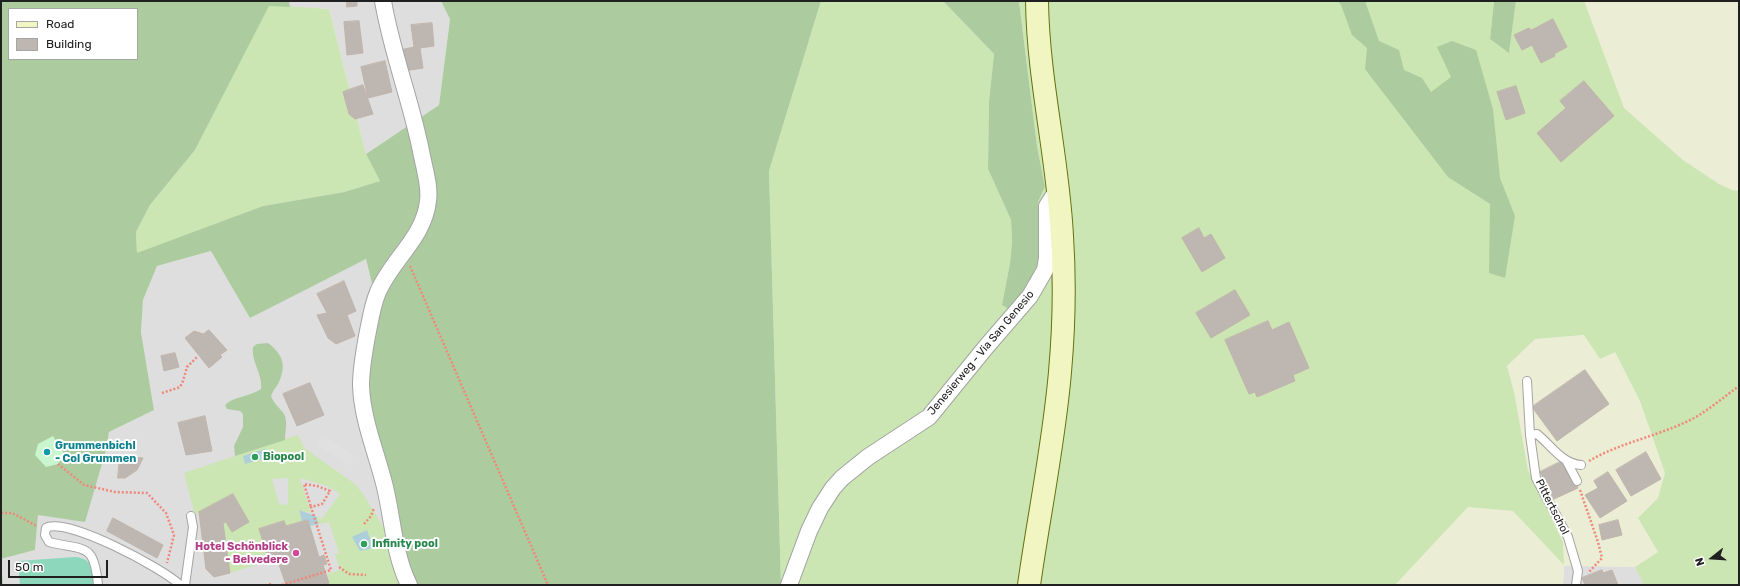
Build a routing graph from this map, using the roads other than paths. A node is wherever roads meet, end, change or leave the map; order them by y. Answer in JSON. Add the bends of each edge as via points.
{"nodes":[{"id":1,"x":383,"y":1,"type":"edge"},
{"id":2,"x":1037,"y":1,"type":"edge"},
{"id":3,"x":1058,"y":189,"type":"junction"},
{"id":4,"x":1527,"y":381,"type":"dead end"},
{"id":5,"x":1530,"y":435,"type":"junction"},
{"id":6,"x":1567,"y":462,"type":"junction"},
{"id":7,"x":1581,"y":465,"type":"road end"},
{"id":8,"x":1577,"y":480,"type":"road end"},
{"id":9,"x":191,"y":516,"type":"dead end"},
{"id":10,"x":1576,"y":582,"type":"edge"},
{"id":11,"x":98,"y":585,"type":"edge"},
{"id":12,"x":180,"y":585,"type":"edge"},
{"id":13,"x":185,"y":585,"type":"edge"},
{"id":14,"x":410,"y":585,"type":"edge"},
{"id":15,"x":789,"y":585,"type":"edge"},
{"id":16,"x":1029,"y":585,"type":"edge"}],
"edges":[{"from":1,"to":14,"type":"street","via":[[393,52],[418,133],[429,191],[423,223],[392,265],[378,292],[363,357],[361,385],[365,413],[385,487],[398,559]]},
{"from":2,"to":3,"type":"main road"},
{"from":3,"to":15,"type":"street","name":"Jenesierweg - Via San Genesio","via":[[1047,206],[1045,270],[1030,296],[929,417],[868,457],[832,488],[809,532]]},
{"from":3,"to":16,"type":"main road","via":[[1063,295],[1060,374]]},
{"from":4,"to":5,"type":"lane","name":"Pittertschol"},
{"from":5,"to":6,"type":"lane","via":[[1537,434]]},
{"from":5,"to":10,"type":"lane","name":"Pittertschol","via":[[1536,478],[1568,537],[1578,571]]},
{"from":6,"to":7,"type":"lane"},
{"from":6,"to":8,"type":"lane"},
{"from":9,"to":13,"type":"lane","via":[[193,527]]},
{"from":11,"to":12,"type":"lane","via":[[96,564],[90,554],[82,548],[49,542],[45,538],[45,530],[53,525],[71,527],[164,572]]}]}
